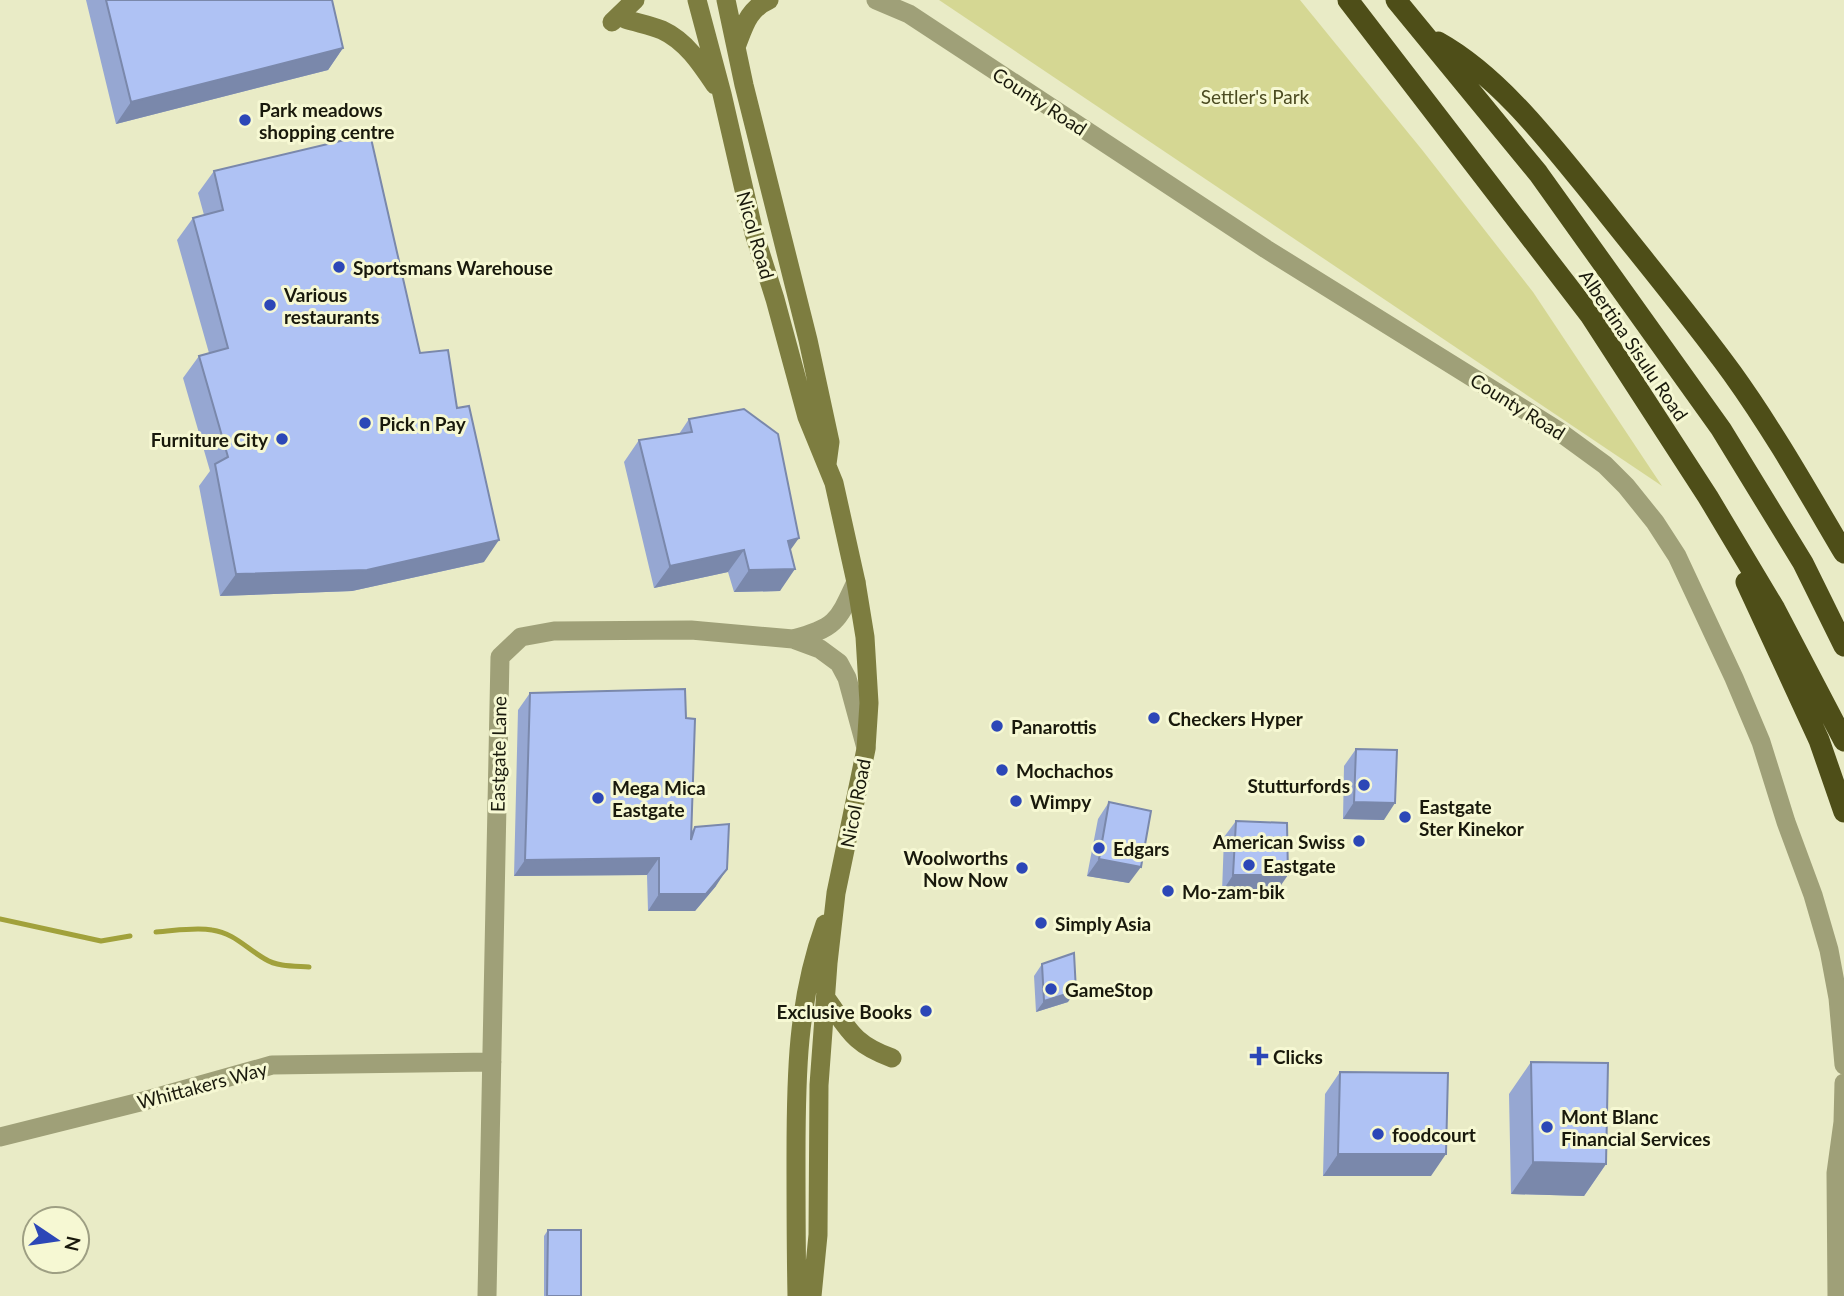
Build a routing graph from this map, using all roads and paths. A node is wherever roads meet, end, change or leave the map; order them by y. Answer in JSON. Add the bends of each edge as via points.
{"nodes":[{"id":1,"x":635,"y":0,"type":"edge"},
{"id":2,"x":697,"y":0,"type":"edge"},
{"id":3,"x":726,"y":0,"type":"edge"},
{"id":4,"x":769,"y":0,"type":"edge"},
{"id":5,"x":876,"y":0,"type":"edge"},
{"id":6,"x":1348,"y":0,"type":"edge"},
{"id":7,"x":1396,"y":0,"type":"edge"},
{"id":8,"x":1427,"y":36,"type":"junction"},
{"id":9,"x":736,"y":47,"type":"junction"},
{"id":10,"x":722,"y":94,"type":"junction"},
{"id":11,"x":827,"y":465,"type":"junction"},
{"id":12,"x":1708,"y":497,"type":"junction"},
{"id":13,"x":1844,"y":553,"type":"edge"},
{"id":14,"x":856,"y":582,"type":"junction"},
{"id":15,"x":793,"y":639,"type":"junction"},
{"id":16,"x":1844,"y":646,"type":"edge"},
{"id":17,"x":1844,"y":741,"type":"edge"},
{"id":18,"x":866,"y":749,"type":"junction"},
{"id":19,"x":1844,"y":812,"type":"edge"},
{"id":20,"x":836,"y":893,"type":"junction"},
{"id":21,"x":826,"y":998,"type":"junction"},
{"id":22,"x":892,"y":1058,"type":"dead end"},
{"id":23,"x":492,"y":1062,"type":"junction"},
{"id":24,"x":1844,"y":1065,"type":"edge"},
{"id":25,"x":1844,"y":1083,"type":"edge"},
{"id":26,"x":1843,"y":1125,"type":"edge"},
{"id":27,"x":0,"y":1136,"type":"edge"},
{"id":28,"x":487,"y":1296,"type":"edge"},
{"id":29,"x":797,"y":1296,"type":"edge"},
{"id":30,"x":812,"y":1296,"type":"edge"},
{"id":31,"x":1838,"y":1296,"type":"edge"}],
"edges":[{"from":1,"to":10,"type":"main road","via":[[619,21],[663,30],[688,48]]},
{"from":2,"to":10,"type":"main road","name":"Nicol Road"},
{"from":3,"to":9,"type":"main road","name":"Nicol Road"},
{"from":4,"to":9,"type":"main road","via":[[749,15]]},
{"from":5,"to":24,"type":"street","name":"County Road","via":[[908,14],[1266,249],[1557,430],[1626,486],[1677,556],[1761,742],[1829,950]]},
{"from":6,"to":12,"type":"highway","name":"Albertina Sisulu Road","via":[[1590,315]]},
{"from":7,"to":8,"type":"highway","name":"Albertina Sisulu Road"},
{"from":8,"to":13,"type":"highway","via":[[1476,67],[1586,187],[1732,374]]},
{"from":8,"to":16,"type":"highway","name":"Albertina Sisulu Road","via":[[1538,173],[1721,429],[1803,563]]},
{"from":9,"to":11,"type":"main road","name":"Nicol Road","via":[[808,340],[830,442]]},
{"from":10,"to":11,"type":"main road","name":"Nicol Road","via":[[754,233],[807,417]]},
{"from":11,"to":14,"type":"main road","name":"Nicol Road"},
{"from":12,"to":17,"type":"highway","name":"Albertina Sisulu Road","via":[[1775,609]]},
{"from":12,"to":19,"type":"highway","via":[[1819,740]]},
{"from":14,"to":15,"type":"street","via":[[827,629]]},
{"from":14,"to":18,"type":"main road","name":"Nicol Road","via":[[867,668]]},
{"from":15,"to":18,"type":"street","name":"Eastgate Lane","via":[[820,649],[839,663]]},
{"from":15,"to":23,"type":"street","name":"Eastgate Lane","via":[[691,630],[554,631],[522,637],[500,657]]},
{"from":18,"to":20,"type":"main road","name":"Nicol Road"},
{"from":20,"to":21,"type":"main road","name":"Nicol Road"},
{"from":20,"to":29,"type":"main road","name":"Nicol Road","via":[[815,951],[800,1033]]},
{"from":21,"to":22,"type":"main road","via":[[860,1044]]},
{"from":21,"to":30,"type":"main road","name":"Nicol Road"},
{"from":23,"to":27,"type":"street","name":"Whittakers Way","via":[[272,1065]]},
{"from":23,"to":28,"type":"street","name":"Eastgate Lane"},
{"from":25,"to":26,"type":"street"},
{"from":26,"to":31,"type":"street","via":[[1836,1173]]}]}
